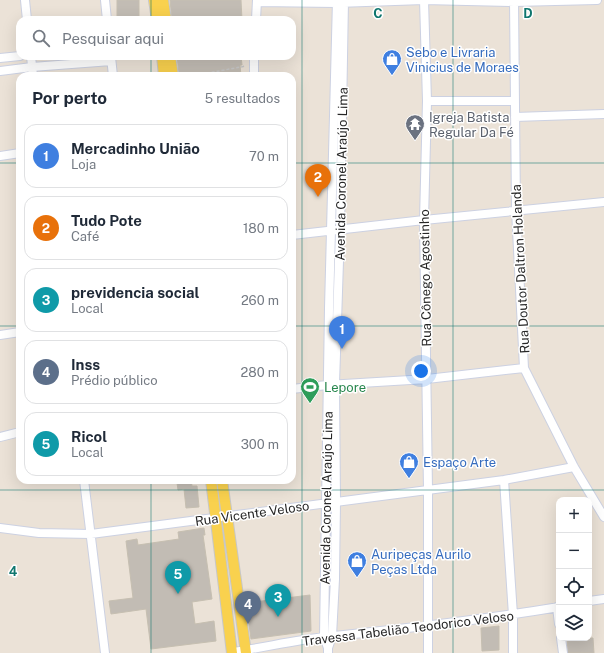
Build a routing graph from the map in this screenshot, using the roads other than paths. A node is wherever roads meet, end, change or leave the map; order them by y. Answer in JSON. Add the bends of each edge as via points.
{"nodes":[{"id":1,"x":25,"y":0,"type":"edge"},
{"id":2,"x":105,"y":0,"type":"edge"},
{"id":3,"x":154,"y":0,"type":"edge"},
{"id":4,"x":163,"y":0,"type":"edge"},
{"id":5,"x":424,"y":0,"type":"edge"},
{"id":6,"x":597,"y":0,"type":"edge"},
{"id":7,"x":257,"y":1,"type":"edge"},
{"id":8,"x":341,"y":1,"type":"edge"},
{"id":9,"x":514,"y":1,"type":"edge"},
{"id":10,"x":27,"y":16,"type":"edge"},
{"id":11,"x":107,"y":16,"type":"edge"},
{"id":12,"x":156,"y":16,"type":"edge"},
{"id":13,"x":165,"y":16,"type":"edge"},
{"id":14,"x":256,"y":16,"type":"edge"},
{"id":15,"x":16,"y":56,"type":"edge"},
{"id":16,"x":0,"y":58,"type":"edge"},
{"id":17,"x":31,"y":60,"type":"edge"},
{"id":18,"x":101,"y":60,"type":"edge"},
{"id":19,"x":111,"y":60,"type":"edge"},
{"id":20,"x":162,"y":60,"type":"edge"},
{"id":21,"x":171,"y":60,"type":"edge"},
{"id":22,"x":254,"y":60,"type":"edge"},
{"id":23,"x":32,"y":67,"type":"junction"},
{"id":24,"x":0,"y":71,"type":"edge"},
{"id":25,"x":33,"y":72,"type":"edge"},
{"id":26,"x":113,"y":72,"type":"edge"},
{"id":27,"x":164,"y":72,"type":"edge"},
{"id":28,"x":172,"y":72,"type":"edge"},
{"id":29,"x":254,"y":72,"type":"edge"},
{"id":30,"x":427,"y":101,"type":"junction"},
{"id":31,"x":514,"y":101,"type":"junction"},
{"id":32,"x":604,"y":114,"type":"edge"},
{"id":33,"x":515,"y":117,"type":"junction"},
{"id":34,"x":16,"y":154,"type":"edge"},
{"id":35,"x":0,"y":156,"type":"edge"},
{"id":36,"x":337,"y":175,"type":"junction"},
{"id":37,"x":604,"y":202,"type":"edge"},
{"id":38,"x":516,"y":210,"type":"junction"},
{"id":39,"x":424,"y":220,"type":"junction"},
{"id":40,"x":331,"y":230,"type":"junction"},
{"id":41,"x":340,"y":230,"type":"junction"},
{"id":42,"x":296,"y":234,"type":"edge"},
{"id":43,"x":329,"y":308,"type":"junction"},
{"id":44,"x":337,"y":308,"type":"junction"},
{"id":45,"x":16,"y":333,"type":"edge"},
{"id":46,"x":0,"y":335,"type":"edge"},
{"id":47,"x":524,"y":368,"type":"junction"},
{"id":48,"x":427,"y":378,"type":"junction"},
{"id":49,"x":331,"y":384,"type":"junction"},
{"id":50,"x":296,"y":388,"type":"edge"},
{"id":51,"x":16,"y":433,"type":"edge"},
{"id":52,"x":0,"y":437,"type":"edge"},
{"id":53,"x":327,"y":442,"type":"junction"},
{"id":54,"x":335,"y":442,"type":"junction"},
{"id":55,"x":574,"y":467,"type":"junction"},
{"id":56,"x":504,"y":480,"type":"junction"},
{"id":57,"x":85,"y":484,"type":"edge"},
{"id":58,"x":211,"y":484,"type":"edge"},
{"id":59,"x":223,"y":484,"type":"edge"},
{"id":60,"x":428,"y":489,"type":"junction"},
{"id":61,"x":326,"y":502,"type":"junction"},
{"id":62,"x":336,"y":502,"type":"junction"},
{"id":63,"x":228,"y":516,"type":"junction"},
{"id":64,"x":604,"y":517,"type":"edge"},
{"id":65,"x":215,"y":518,"type":"junction"},
{"id":66,"x":0,"y":528,"type":"edge"},
{"id":67,"x":91,"y":534,"type":"junction"},
{"id":68,"x":335,"y":579,"type":"junction"},
{"id":69,"x":326,"y":580,"type":"junction"},
{"id":70,"x":237,"y":586,"type":"junction"},
{"id":71,"x":224,"y":588,"type":"junction"},
{"id":72,"x":604,"y":599,"type":"edge"},
{"id":73,"x":592,"y":601,"type":"edge"},
{"id":74,"x":556,"y":607,"type":"edge"},
{"id":75,"x":513,"y":615,"type":"junction"},
{"id":76,"x":428,"y":626,"type":"junction"},
{"id":77,"x":328,"y":637,"type":"junction"},
{"id":78,"x":561,"y":641,"type":"edge"},
{"id":79,"x":328,"y":650,"type":"edge"},
{"id":80,"x":246,"y":652,"type":"edge"},
{"id":81,"x":105,"y":653,"type":"edge"},
{"id":82,"x":232,"y":653,"type":"edge"},
{"id":83,"x":428,"y":653,"type":"edge"},
{"id":84,"x":513,"y":653,"type":"edge"},
{"id":85,"x":563,"y":653,"type":"edge"}],
"edges":[{"from":1,"to":10,"type":"street"},
{"from":2,"to":11,"type":"street"},
{"from":3,"to":12,"type":"main road"},
{"from":4,"to":13,"type":"main road"},
{"from":5,"to":8,"type":"street"},
{"from":5,"to":9,"type":"street"},
{"from":5,"to":30,"type":"street","name":"Rua Cônego Agostinho"},
{"from":6,"to":9,"type":"street"},
{"from":7,"to":8,"type":"street"},
{"from":7,"to":14,"type":"street"},
{"from":8,"to":36,"type":"street","name":"Avenida Coronel Araújo Lima"},
{"from":9,"to":31,"type":"street","name":"Rua Doutor Daltron Holanda"},
{"from":15,"to":16,"type":"street"},
{"from":17,"to":23,"type":"street"},
{"from":18,"to":23,"type":"street"},
{"from":19,"to":26,"type":"street"},
{"from":20,"to":27,"type":"main road"},
{"from":21,"to":28,"type":"main road"},
{"from":22,"to":29,"type":"street"},
{"from":23,"to":24,"type":"street"},
{"from":23,"to":25,"type":"street"},
{"from":30,"to":31,"type":"street"},
{"from":30,"to":39,"type":"street","name":"Rua Cônego Agostinho"},
{"from":31,"to":33,"type":"street","name":"Rua Doutor Daltron Holanda"},
{"from":32,"to":33,"type":"street"},
{"from":33,"to":38,"type":"street","name":"Rua Doutor Daltron Holanda"},
{"from":34,"to":35,"type":"street"},
{"from":36,"to":40,"type":"street","name":"Avenida Coronel Araújo Lima"},
{"from":36,"to":41,"type":"street","name":"Avenida Coronel Araújo Lima"},
{"from":37,"to":38,"type":"street"},
{"from":38,"to":39,"type":"street"},
{"from":38,"to":47,"type":"street","name":"Rua Doutor Daltron Holanda"},
{"from":39,"to":41,"type":"street"},
{"from":39,"to":48,"type":"street","name":"Rua Cônego Agostinho"},
{"from":40,"to":41,"type":"street"},
{"from":40,"to":42,"type":"street"},
{"from":40,"to":43,"type":"street","name":"Avenida Coronel Araújo Lima"},
{"from":41,"to":44,"type":"street","name":"Avenida Coronel Araújo Lima"},
{"from":43,"to":44,"type":"street"},
{"from":43,"to":49,"type":"street","name":"Avenida Coronel Araújo Lima"},
{"from":44,"to":49,"type":"street","name":"Avenida Coronel Araújo Lima"},
{"from":45,"to":46,"type":"street"},
{"from":47,"to":48,"type":"street"},
{"from":47,"to":55,"type":"street","name":"Rua Doutor Daltron Holanda"},
{"from":48,"to":49,"type":"street"},
{"from":48,"to":60,"type":"street","name":"Rua Cônego Agostinho"},
{"from":49,"to":50,"type":"street"},
{"from":49,"to":53,"type":"street","name":"Avenida Coronel Araújo Lima"},
{"from":49,"to":54,"type":"street","name":"Avenida Coronel Araújo Lima"},
{"from":51,"to":52,"type":"street"},
{"from":53,"to":54,"type":"street"},
{"from":53,"to":61,"type":"street","name":"Avenida Coronel Araújo Lima"},
{"from":54,"to":62,"type":"street","name":"Avenida Coronel Araújo Lima"},
{"from":55,"to":56,"type":"street","name":"Rua Vicente Veloso"},
{"from":55,"to":64,"type":"street","name":"Rua Doutor Daltron Holanda"},
{"from":56,"to":60,"type":"street","name":"Rua Vicente Veloso"},
{"from":56,"to":75,"type":"street"},
{"from":57,"to":67,"type":"street"},
{"from":58,"to":65,"type":"main road"},
{"from":59,"to":63,"type":"main road"},
{"from":60,"to":62,"type":"street","name":"Rua Vicente Veloso"},
{"from":60,"to":76,"type":"street","name":"Rua Cônego Agostinho"},
{"from":61,"to":62,"type":"street","name":"Rua Vicente Veloso"},
{"from":61,"to":63,"type":"street","name":"Rua Vicente Veloso"},
{"from":61,"to":69,"type":"street","name":"Avenida Coronel Araújo Lima"},
{"from":62,"to":68,"type":"street","name":"Avenida Coronel Araújo Lima"},
{"from":63,"to":65,"type":"street","name":"Rua Vicente Veloso"},
{"from":63,"to":70,"type":"main road"},
{"from":65,"to":67,"type":"street","name":"Rua Vicente Veloso"},
{"from":65,"to":71,"type":"main road"},
{"from":66,"to":67,"type":"street","name":"Rua Vicente Veloso","via":[[39,533]]},
{"from":67,"to":81,"type":"street"},
{"from":68,"to":69,"type":"street"},
{"from":68,"to":77,"type":"street","name":"Avenida Coronel Araújo Lima"},
{"from":69,"to":77,"type":"street","name":"Avenida Coronel Araújo Lima"},
{"from":70,"to":71,"type":"main road"},
{"from":70,"to":80,"type":"main road"},
{"from":71,"to":82,"type":"main road"},
{"from":72,"to":73,"type":"street"},
{"from":74,"to":75,"type":"street","name":"Travessa Tabelião Teodorico Veloso"},
{"from":75,"to":76,"type":"street","name":"Travessa Tabelião Teodorico Veloso"},
{"from":75,"to":84,"type":"street"},
{"from":76,"to":77,"type":"street","name":"Travessa Tabelião Teodorico Veloso"},
{"from":76,"to":83,"type":"street","name":"Rua Cônego Agostinho"},
{"from":77,"to":79,"type":"street"},
{"from":77,"to":80,"type":"street","name":"Travessa Tabelião Teodorico Veloso"},
{"from":78,"to":85,"type":"street"},
{"from":80,"to":82,"type":"street","name":"Travessa Tabelião Teodorico Veloso"}]}
